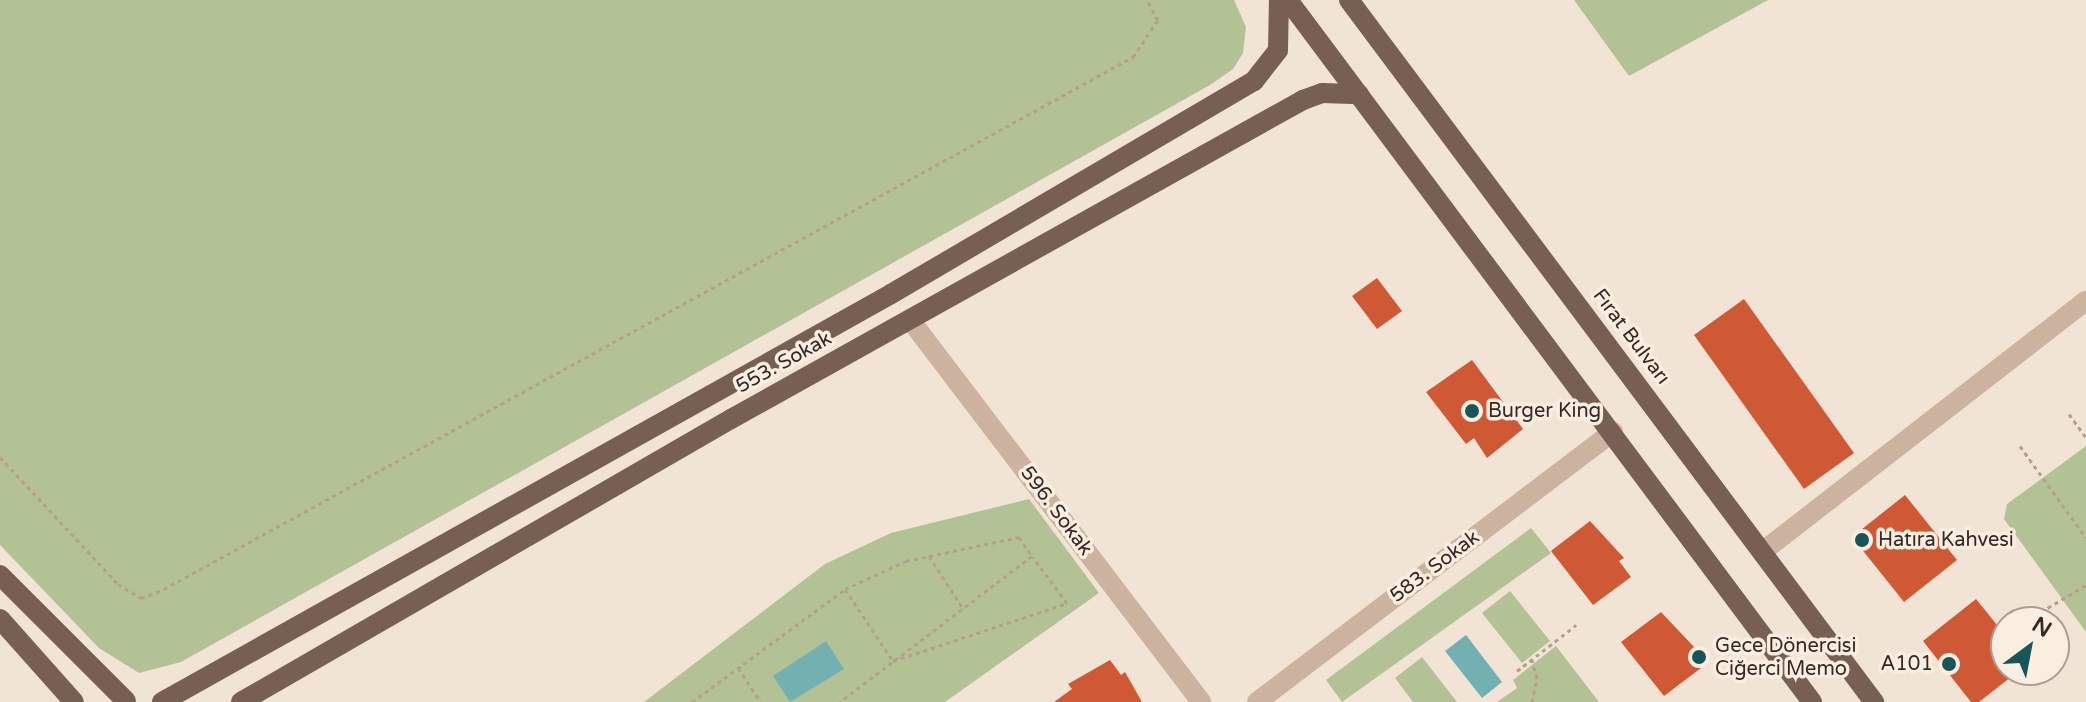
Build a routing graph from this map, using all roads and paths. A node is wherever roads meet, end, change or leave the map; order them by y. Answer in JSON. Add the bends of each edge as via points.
{"nodes":[{"id":1,"x":1147,"y":0,"type":"edge"},
{"id":2,"x":1279,"y":0,"type":"edge"},
{"id":3,"x":1288,"y":0,"type":"edge"},
{"id":4,"x":1349,"y":0,"type":"edge"},
{"id":5,"x":1359,"y":94,"type":"junction"},
{"id":6,"x":2086,"y":301,"type":"edge"},
{"id":7,"x":911,"y":321,"type":"junction"},
{"id":8,"x":2069,"y":414,"type":"dead end"},
{"id":9,"x":1613,"y":432,"type":"junction"},
{"id":10,"x":2086,"y":437,"type":"edge"},
{"id":11,"x":2020,"y":446,"type":"dead end"},
{"id":12,"x":0,"y":457,"type":"edge"},
{"id":13,"x":2086,"y":538,"type":"edge"},
{"id":14,"x":1762,"y":552,"type":"junction"},
{"id":15,"x":929,"y":556,"type":"junction"},
{"id":16,"x":1032,"y":556,"type":"junction"},
{"id":17,"x":0,"y":575,"type":"edge"},
{"id":18,"x":2086,"y":585,"type":"edge"},
{"id":19,"x":845,"y":589,"type":"junction"},
{"id":20,"x":2051,"y":606,"type":"edge"},
{"id":21,"x":963,"y":608,"type":"junction"},
{"id":22,"x":0,"y":619,"type":"edge"},
{"id":23,"x":1576,"y":625,"type":"dead end"},
{"id":24,"x":1532,"y":660,"type":"junction"},
{"id":25,"x":893,"y":661,"type":"junction"},
{"id":26,"x":738,"y":668,"type":"junction"},
{"id":27,"x":1517,"y":671,"type":"dead end"},
{"id":28,"x":74,"y":702,"type":"edge"},
{"id":29,"x":125,"y":702,"type":"edge"},
{"id":30,"x":142,"y":702,"type":"edge"},
{"id":31,"x":162,"y":702,"type":"edge"},
{"id":32,"x":241,"y":702,"type":"edge"},
{"id":33,"x":692,"y":702,"type":"edge"},
{"id":34,"x":761,"y":702,"type":"edge"},
{"id":35,"x":840,"y":702,"type":"edge"},
{"id":36,"x":1201,"y":702,"type":"edge"},
{"id":37,"x":1257,"y":702,"type":"edge"},
{"id":38,"x":1532,"y":702,"type":"edge"},
{"id":39,"x":1812,"y":702,"type":"edge"},
{"id":40,"x":1874,"y":702,"type":"edge"}],
"edges":[{"from":1,"to":12,"type":"path","via":[[1158,20],[1133,57],[164,589],[141,598],[118,584]]},
{"from":2,"to":31,"type":"main road","via":[[1278,50],[1254,81],[891,294]]},
{"from":3,"to":5,"type":"main road"},
{"from":4,"to":14,"type":"main road","name":"Fırat Bulvarı"},
{"from":5,"to":7,"type":"main road","name":"553. Sokak","via":[[1322,93],[1303,100]]},
{"from":5,"to":9,"type":"main road"},
{"from":6,"to":14,"type":"street"},
{"from":7,"to":32,"type":"main road","name":"553. Sokak"},
{"from":7,"to":36,"type":"street","name":"596. Sokak"},
{"from":8,"to":10,"type":"path"},
{"from":9,"to":37,"type":"street","name":"583. Sokak"},
{"from":9,"to":39,"type":"main road"},
{"from":11,"to":13,"type":"path"},
{"from":14,"to":40,"type":"main road","name":"Fırat Bulvarı"},
{"from":15,"to":16,"type":"path","via":[[1014,535]]},
{"from":15,"to":19,"type":"path"},
{"from":15,"to":21,"type":"path"},
{"from":16,"to":21,"type":"path"},
{"from":16,"to":25,"type":"path","via":[[1067,603]]},
{"from":17,"to":29,"type":"main road"},
{"from":18,"to":20,"type":"path"},
{"from":19,"to":25,"type":"path"},
{"from":19,"to":26,"type":"path"},
{"from":21,"to":25,"type":"path"},
{"from":22,"to":28,"type":"main road"},
{"from":23,"to":24,"type":"path"},
{"from":24,"to":27,"type":"path"},
{"from":24,"to":38,"type":"path","via":[[1537,678]]},
{"from":25,"to":35,"type":"path"},
{"from":26,"to":33,"type":"path"},
{"from":26,"to":34,"type":"path"},
{"from":29,"to":30,"type":"main road"}]}
